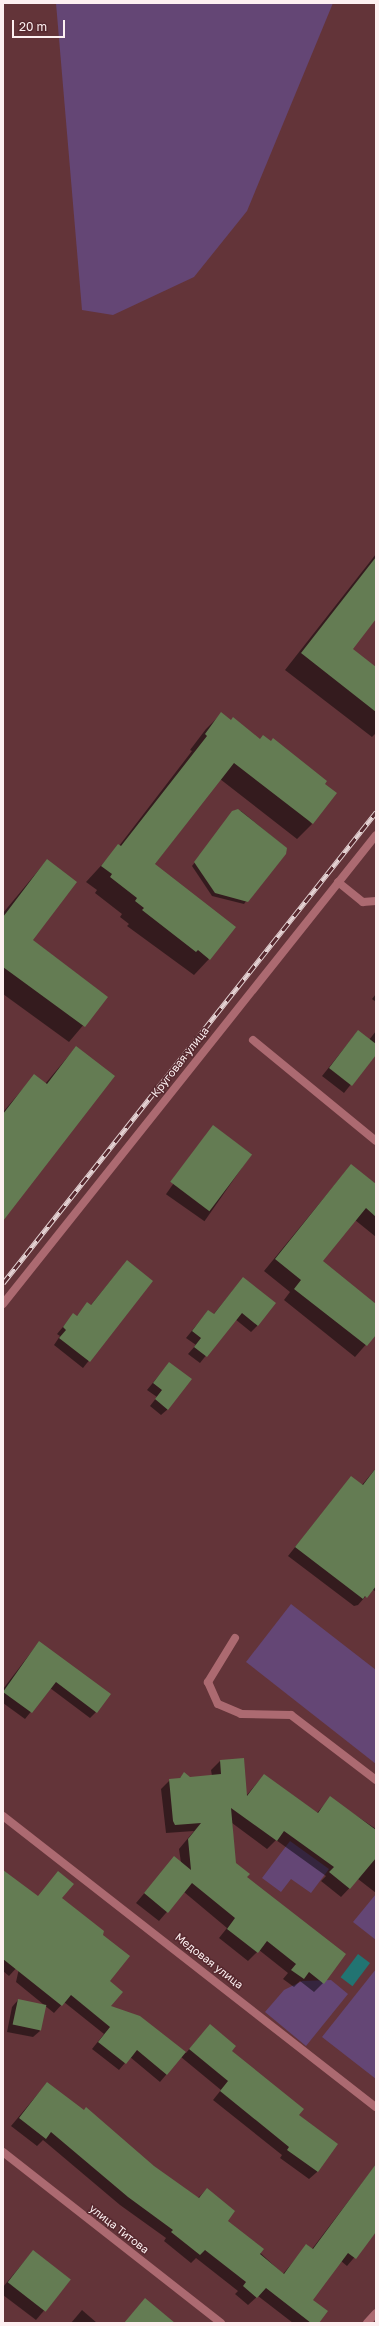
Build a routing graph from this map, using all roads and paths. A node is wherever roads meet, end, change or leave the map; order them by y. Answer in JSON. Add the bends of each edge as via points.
{"nodes":[{"id":1,"x":376,"y":835,"type":"edge"},
{"id":2,"x":338,"y":882,"type":"junction"},
{"id":3,"x":376,"y":901,"type":"edge"},
{"id":4,"x":253,"y":1040,"type":"dead end"},
{"id":5,"x":376,"y":1141,"type":"edge"},
{"id":6,"x":3,"y":1304,"type":"edge"},
{"id":7,"x":235,"y":1638,"type":"dead end"},
{"id":8,"x":376,"y":1780,"type":"edge"},
{"id":9,"x":3,"y":1816,"type":"edge"},
{"id":10,"x":376,"y":2107,"type":"edge"},
{"id":11,"x":3,"y":2152,"type":"edge"},
{"id":12,"x":376,"y":2312,"type":"edge"},
{"id":13,"x":221,"y":2323,"type":"edge"},
{"id":14,"x":367,"y":2323,"type":"edge"}],
"edges":[{"from":1,"to":2,"type":"street","name":"Круговая улица"},
{"from":2,"to":3,"type":"street","via":[[363,902]]},
{"from":2,"to":6,"type":"street","name":"Круговая улица"},
{"from":4,"to":5,"type":"street"},
{"from":7,"to":8,"type":"street","via":[[208,1682],[218,1704],[241,1714],[291,1714]]},
{"from":9,"to":10,"type":"street","name":"Медовая улица"},
{"from":11,"to":13,"type":"street","name":"улица Титова"},
{"from":12,"to":14,"type":"street"}]}
